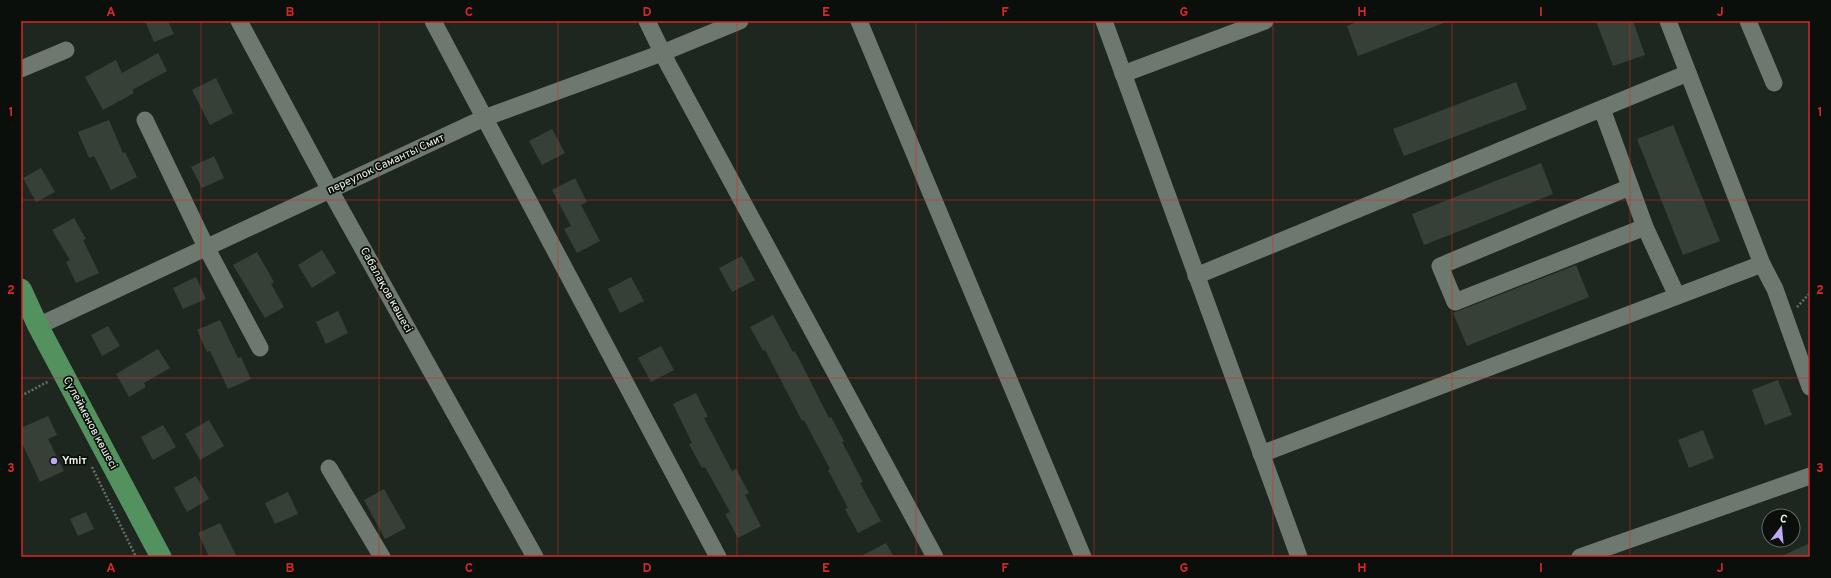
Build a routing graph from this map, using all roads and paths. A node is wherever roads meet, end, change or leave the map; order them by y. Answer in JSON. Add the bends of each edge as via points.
{"nodes":[{"id":1,"x":239,"y":21,"type":"edge"},
{"id":2,"x":433,"y":21,"type":"edge"},
{"id":3,"x":647,"y":21,"type":"edge"},
{"id":4,"x":740,"y":21,"type":"edge"},
{"id":5,"x":859,"y":21,"type":"edge"},
{"id":6,"x":1104,"y":21,"type":"edge"},
{"id":7,"x":1265,"y":21,"type":"edge"},
{"id":8,"x":1668,"y":21,"type":"edge"},
{"id":9,"x":1748,"y":21,"type":"edge"},
{"id":10,"x":66,"y":50,"type":"dead end"},
{"id":11,"x":662,"y":53,"type":"junction"},
{"id":12,"x":21,"y":69,"type":"edge"},
{"id":13,"x":1688,"y":73,"type":"junction"},
{"id":14,"x":1123,"y":74,"type":"junction"},
{"id":15,"x":1774,"y":83,"type":"dead end"},
{"id":16,"x":1602,"y":108,"type":"junction"},
{"id":17,"x":484,"y":118,"type":"junction"},
{"id":18,"x":145,"y":120,"type":"dead end"},
{"id":19,"x":1630,"y":187,"type":"junction"},
{"id":20,"x":330,"y":190,"type":"junction"},
{"id":21,"x":1645,"y":227,"type":"junction"},
{"id":22,"x":206,"y":247,"type":"junction"},
{"id":23,"x":1762,"y":264,"type":"junction"},
{"id":24,"x":1196,"y":276,"type":"junction"},
{"id":25,"x":21,"y":289,"type":"edge"},
{"id":26,"x":1677,"y":296,"type":"junction"},
{"id":27,"x":38,"y":326,"type":"junction"},
{"id":28,"x":260,"y":348,"type":"dead end"},
{"id":29,"x":1810,"y":387,"type":"edge"},
{"id":30,"x":1261,"y":454,"type":"junction"},
{"id":31,"x":329,"y":468,"type":"dead end"},
{"id":32,"x":1810,"y":476,"type":"edge"},
{"id":33,"x":161,"y":557,"type":"edge"},
{"id":34,"x":382,"y":557,"type":"edge"},
{"id":35,"x":535,"y":557,"type":"edge"},
{"id":36,"x":718,"y":557,"type":"edge"},
{"id":37,"x":935,"y":557,"type":"edge"},
{"id":38,"x":1083,"y":557,"type":"edge"},
{"id":39,"x":1299,"y":557,"type":"edge"},
{"id":40,"x":1580,"y":557,"type":"edge"}],
"edges":[{"from":1,"to":20,"type":"street","name":"Сабалақов көшесі"},
{"from":2,"to":17,"type":"street"},
{"from":3,"to":11,"type":"street"},
{"from":4,"to":11,"type":"street","name":"переулок Саманты Смит"},
{"from":5,"to":38,"type":"street"},
{"from":6,"to":14,"type":"street"},
{"from":7,"to":14,"type":"street"},
{"from":8,"to":13,"type":"street"},
{"from":9,"to":15,"type":"street"},
{"from":10,"to":12,"type":"street"},
{"from":11,"to":17,"type":"street","name":"переулок Саманты Смит"},
{"from":11,"to":37,"type":"street"},
{"from":13,"to":16,"type":"street"},
{"from":13,"to":23,"type":"street"},
{"from":14,"to":24,"type":"street"},
{"from":16,"to":19,"type":"street"},
{"from":16,"to":24,"type":"street"},
{"from":17,"to":20,"type":"street","name":"переулок Саманты Смит"},
{"from":17,"to":36,"type":"street"},
{"from":18,"to":22,"type":"street"},
{"from":19,"to":21,"type":"street"},
{"from":19,"to":21,"type":"street","via":[[1440,266],[1455,302]]},
{"from":20,"to":22,"type":"street","name":"переулок Саманты Смит"},
{"from":20,"to":35,"type":"street","name":"Сабалақов көшесі"},
{"from":21,"to":26,"type":"street"},
{"from":22,"to":27,"type":"street","name":"переулок Саманты Смит"},
{"from":22,"to":28,"type":"street"},
{"from":23,"to":26,"type":"street"},
{"from":23,"to":29,"type":"street","via":[[1774,289]]},
{"from":24,"to":30,"type":"street"},
{"from":25,"to":27,"type":"main road","name":"Сүлейменов көшесі"},
{"from":26,"to":30,"type":"street"},
{"from":27,"to":33,"type":"main road","name":"Сүлейменов көшесі"},
{"from":30,"to":39,"type":"street"},
{"from":31,"to":34,"type":"street"},
{"from":32,"to":40,"type":"street"}]}
